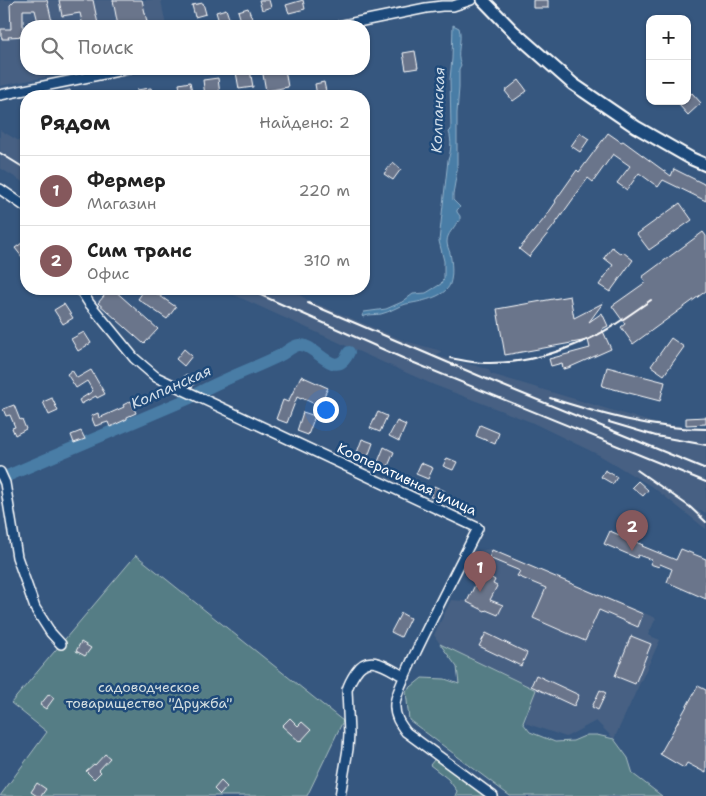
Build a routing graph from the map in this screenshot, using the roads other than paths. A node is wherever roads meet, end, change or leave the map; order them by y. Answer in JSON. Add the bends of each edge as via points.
{"nodes":[{"id":1,"x":483,"y":0,"type":"edge"},
{"id":2,"x":465,"y":1,"type":"edge"},
{"id":3,"x":444,"y":3,"type":"edge"},
{"id":4,"x":366,"y":20,"type":"edge"},
{"id":5,"x":98,"y":75,"type":"edge"},
{"id":6,"x":25,"y":90,"type":"edge"},
{"id":7,"x":20,"y":91,"type":"edge"},
{"id":8,"x":0,"y":95,"type":"edge"},
{"id":9,"x":706,"y":165,"type":"edge"},
{"id":10,"x":0,"y":189,"type":"edge"},
{"id":11,"x":20,"y":203,"type":"edge"},
{"id":12,"x":84,"y":295,"type":"edge"},
{"id":13,"x":0,"y":472,"type":"edge"},
{"id":14,"x":61,"y":644,"type":"dead end"},
{"id":15,"x":405,"y":677,"type":"junction"},
{"id":16,"x":340,"y":796,"type":"edge"},
{"id":17,"x":492,"y":796,"type":"edge"}],
"edges":[{"from":1,"to":9,"type":"main road","via":[[573,84],[636,127]]},
{"from":2,"to":3,"type":"street","via":[[452,6]]},
{"from":3,"to":4,"type":"street"},
{"from":5,"to":6,"type":"street"},
{"from":7,"to":8,"type":"street"},
{"from":10,"to":11,"type":"street"},
{"from":12,"to":15,"type":"street","name":"Кооперативная улица","via":[[134,358],[156,378],[478,528]]},
{"from":13,"to":14,"type":"street","via":[[5,483],[17,557],[35,608]]},
{"from":15,"to":16,"type":"street","via":[[371,662],[364,663],[349,683],[348,749]]},
{"from":15,"to":17,"type":"street","name":"Кооперативная улица","via":[[395,701],[395,710],[406,732]]}]}
